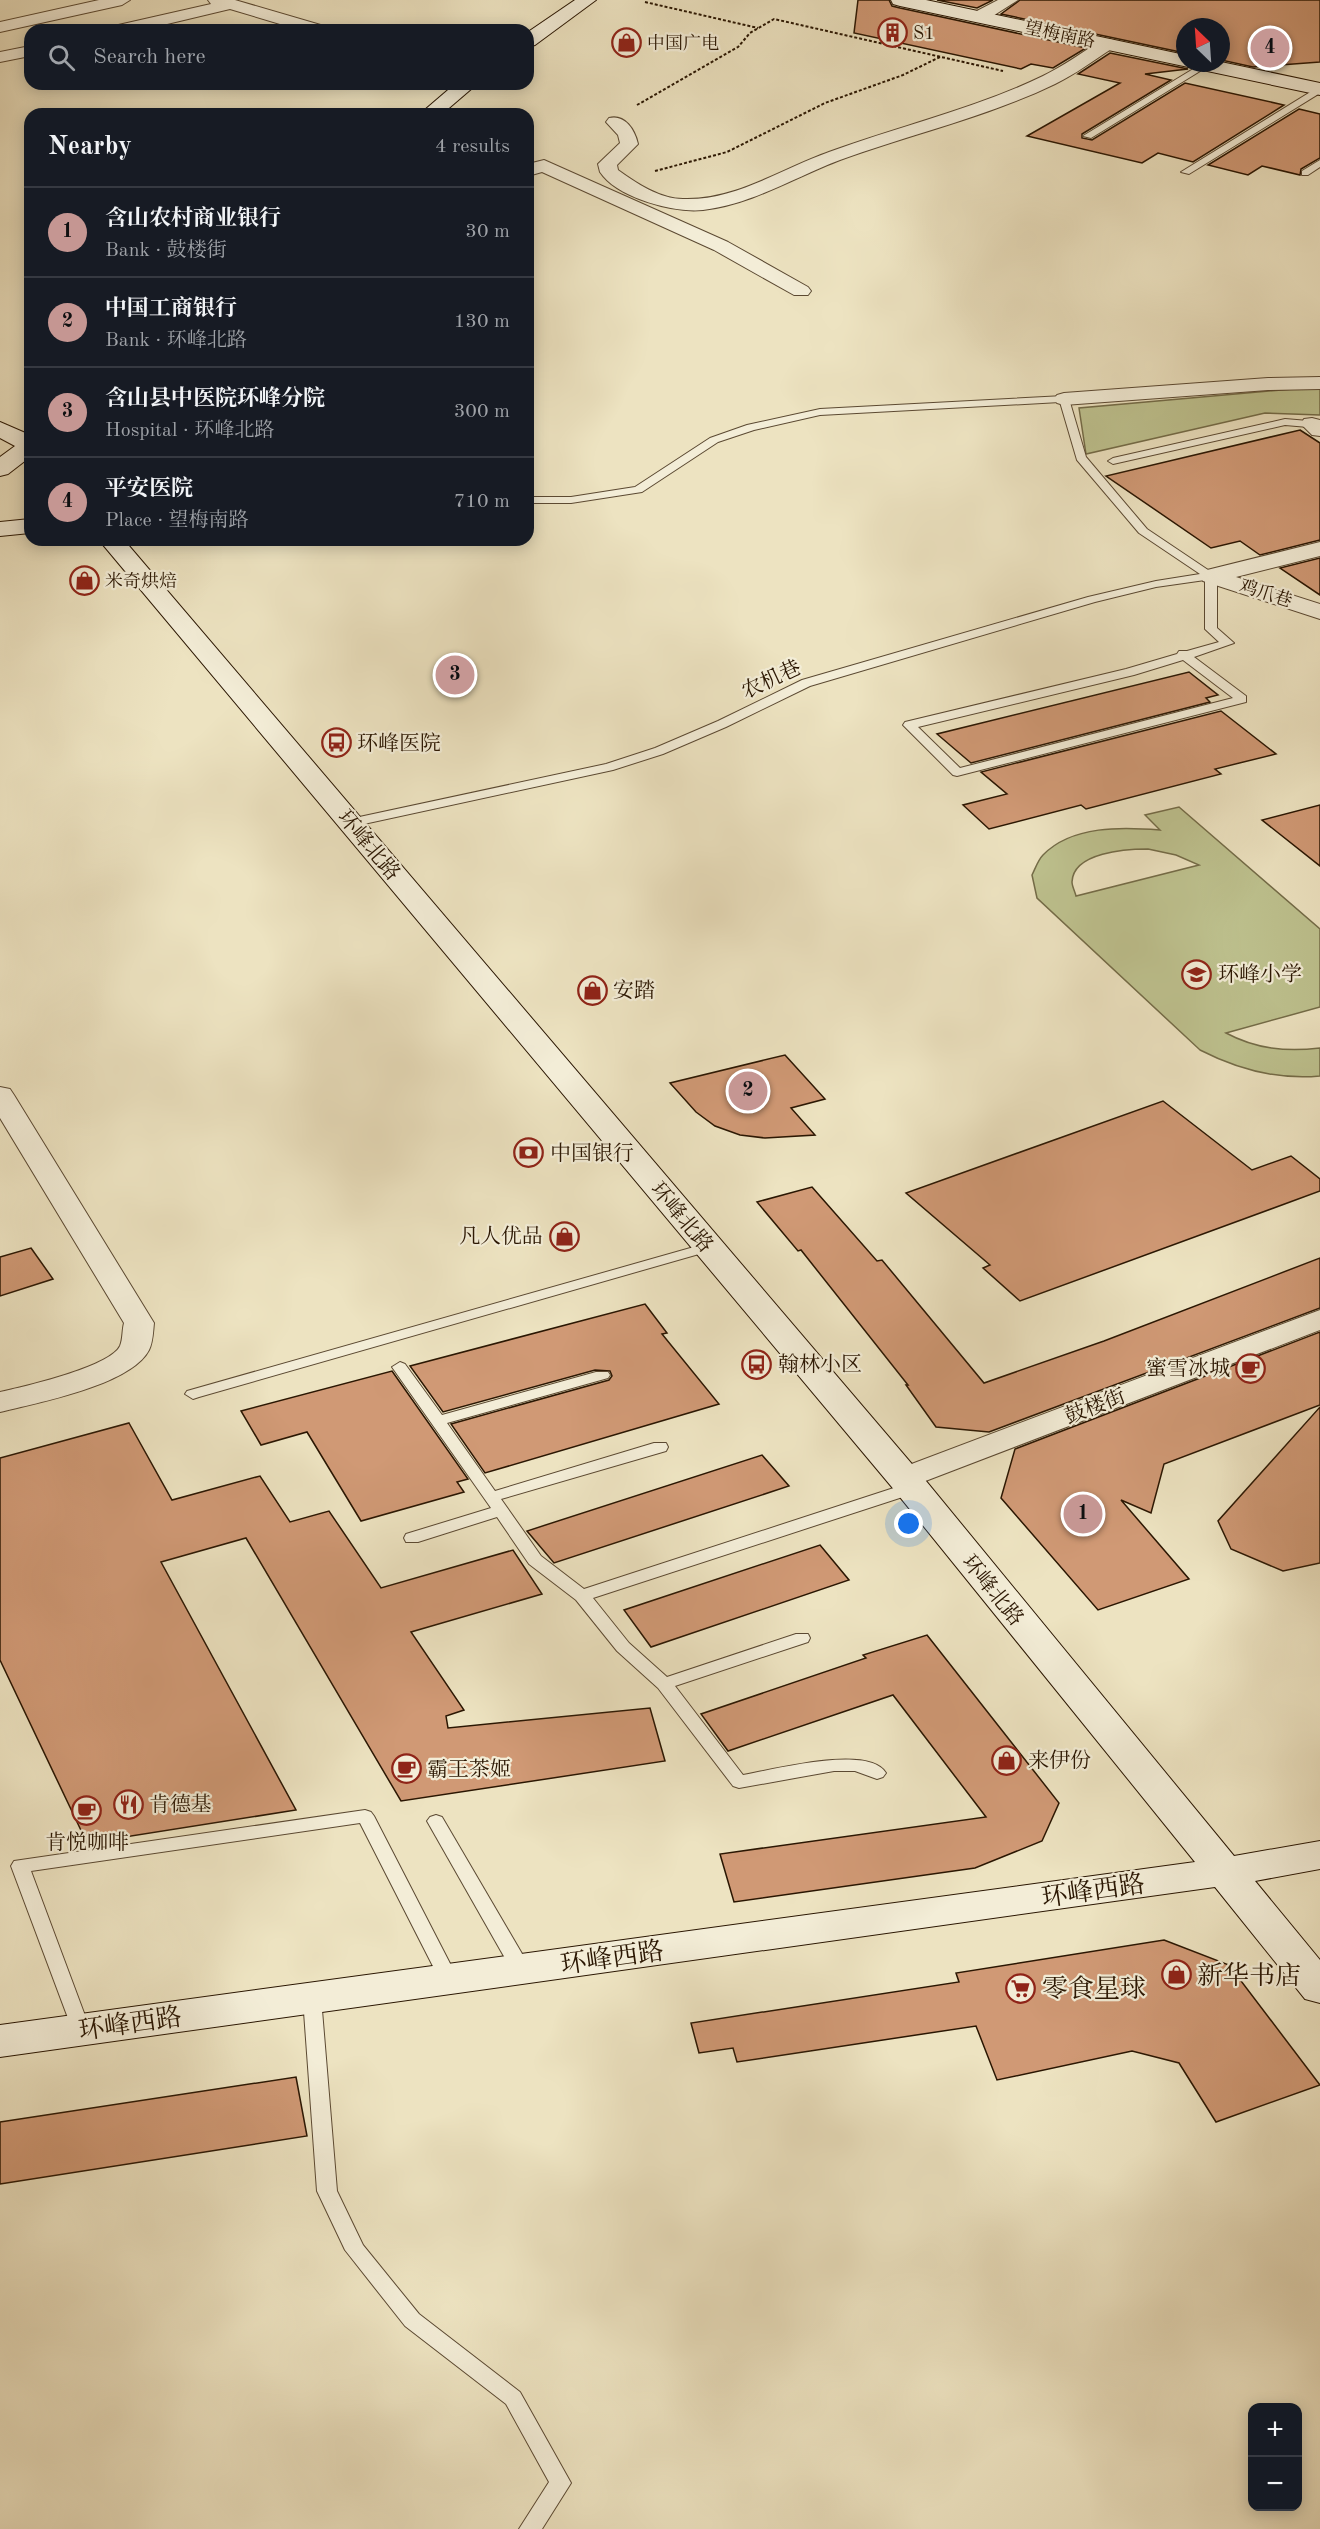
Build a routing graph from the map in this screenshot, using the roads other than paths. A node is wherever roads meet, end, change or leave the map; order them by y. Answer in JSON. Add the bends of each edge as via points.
{"nodes":[{"id":1,"x":122,"y":0,"type":"edge"},
{"id":2,"x":587,"y":0,"type":"edge"},
{"id":3,"x":900,"y":0,"type":"edge"},
{"id":4,"x":1010,"y":0,"type":"edge"},
{"id":5,"x":224,"y":2,"type":"edge"},
{"id":6,"x":979,"y":17,"type":"junction"},
{"id":7,"x":142,"y":24,"type":"edge"},
{"id":8,"x":298,"y":24,"type":"edge"},
{"id":9,"x":0,"y":27,"type":"edge"},
{"id":10,"x":534,"y":37,"type":"edge"},
{"id":11,"x":1107,"y":44,"type":"junction"},
{"id":12,"x":24,"y":52,"type":"edge"},
{"id":13,"x":0,"y":57,"type":"edge"},
{"id":14,"x":1176,"y":59,"type":"edge"},
{"id":15,"x":1230,"y":70,"type":"edge"},
{"id":16,"x":1188,"y":72,"type":"edge"},
{"id":17,"x":1320,"y":89,"type":"edge"},
{"id":18,"x":460,"y":90,"type":"edge"},
{"id":19,"x":437,"y":108,"type":"edge"},
{"id":20,"x":615,"y":122,"type":"road end"},
{"id":21,"x":1088,"y":136,"type":"dead end"},
{"id":22,"x":1320,"y":163,"type":"edge"},
{"id":23,"x":534,"y":168,"type":"edge"},
{"id":24,"x":1186,"y":172,"type":"dead end"},
{"id":25,"x":1305,"y":172,"type":"dead end"},
{"id":26,"x":801,"y":291,"type":"dead end"},
{"id":27,"x":1320,"y":383,"type":"edge"},
{"id":28,"x":1064,"y":399,"type":"junction"},
{"id":29,"x":1317,"y":426,"type":"edge"},
{"id":30,"x":0,"y":429,"type":"edge"},
{"id":31,"x":24,"y":442,"type":"edge"},
{"id":32,"x":24,"y":450,"type":"edge"},
{"id":33,"x":1113,"y":461,"type":"dead end"},
{"id":34,"x":0,"y":469,"type":"edge"},
{"id":35,"x":534,"y":500,"type":"edge"},
{"id":36,"x":24,"y":527,"type":"edge"},
{"id":37,"x":0,"y":529,"type":"edge"},
{"id":38,"x":113,"y":546,"type":"edge"},
{"id":39,"x":1320,"y":549,"type":"edge"},
{"id":40,"x":1211,"y":576,"type":"junction"},
{"id":41,"x":1320,"y":612,"type":"edge"},
{"id":42,"x":1183,"y":654,"type":"junction"},
{"id":43,"x":350,"y":823,"type":"junction"},
{"id":44,"x":0,"y":1095,"type":"edge"},
{"id":45,"x":708,"y":1247,"type":"junction"},
{"id":46,"x":1320,"y":1319,"type":"edge"},
{"id":47,"x":400,"y":1367,"type":"dead end"},
{"id":48,"x":602,"y":1375,"type":"dead end"},
{"id":49,"x":193,"y":1394,"type":"dead end"},
{"id":50,"x":0,"y":1402,"type":"edge"},
{"id":51,"x":438,"y":1421,"type":"junction"},
{"id":52,"x":660,"y":1447,"type":"dead end"},
{"id":53,"x":908,"y":1483,"type":"junction"},
{"id":54,"x":495,"y":1504,"type":"junction"},
{"id":55,"x":412,"y":1538,"type":"dead end"},
{"id":56,"x":582,"y":1596,"type":"junction"},
{"id":57,"x":802,"y":1638,"type":"dead end"},
{"id":58,"x":664,"y":1684,"type":"junction"},
{"id":59,"x":878,"y":1773,"type":"dead end"},
{"id":60,"x":436,"y":1821,"type":"dead end"},
{"id":61,"x":1320,"y":1855,"type":"edge"},
{"id":62,"x":1223,"y":1872,"type":"junction"},
{"id":63,"x":521,"y":1969,"type":"junction"},
{"id":64,"x":449,"y":1979,"type":"junction"},
{"id":65,"x":1320,"y":1988,"type":"edge"},
{"id":66,"x":312,"y":1998,"type":"junction"},
{"id":67,"x":81,"y":2030,"type":"junction"},
{"id":68,"x":0,"y":2041,"type":"edge"},
{"id":69,"x":530,"y":2529,"type":"edge"}],
"edges":[{"from":1,"to":9,"type":"street"},
{"from":2,"to":10,"type":"main road"},
{"from":3,"to":6,"type":"main road","name":"望梅南路"},
{"from":4,"to":6,"type":"street"},
{"from":5,"to":7,"type":"street"},
{"from":5,"to":8,"type":"street"},
{"from":6,"to":11,"type":"main road","name":"望梅南路"},
{"from":11,"to":14,"type":"main road","name":"望梅南路"},
{"from":11,"to":20,"type":"street","via":[[1048,80],[828,158],[739,197],[682,205],[666,202],[619,180],[609,172],[607,164],[629,144],[627,134]]},
{"from":12,"to":13,"type":"street"},
{"from":15,"to":17,"type":"main road"},
{"from":16,"to":21,"type":"lane"},
{"from":17,"to":24,"type":"lane"},
{"from":18,"to":19,"type":"main road"},
{"from":22,"to":25,"type":"lane"},
{"from":23,"to":26,"type":"street","via":[[544,166],[721,246]]},
{"from":27,"to":28,"type":"street"},
{"from":28,"to":35,"type":"lane","via":[[820,412],[751,427],[714,440],[638,490],[571,500]]},
{"from":28,"to":40,"type":"lane","via":[[1081,458],[1143,531]]},
{"from":29,"to":33,"type":"lane","via":[[1285,422]]},
{"from":30,"to":31,"type":"main road"},
{"from":32,"to":34,"type":"main road"},
{"from":36,"to":37,"type":"main road"},
{"from":38,"to":43,"type":"main road","name":"环峰北路"},
{"from":39,"to":40,"type":"street"},
{"from":40,"to":41,"type":"street","name":"鸡爪巷"},
{"from":40,"to":42,"type":"lane","via":[[1211,629],[1228,643]]},
{"from":40,"to":43,"type":"lane","name":"农机巷","via":[[1092,599],[806,682],[723,724],[609,767]]},
{"from":42,"to":42,"type":"lane","via":[[1130,672],[909,725],[957,772],[1242,699]]},
{"from":43,"to":45,"type":"main road","name":"环峰北路"},
{"from":44,"to":50,"type":"street","via":[[139,1323],[134,1350],[116,1366]]},
{"from":45,"to":49,"type":"lane"},
{"from":45,"to":53,"type":"main road","name":"环峰北路"},
{"from":46,"to":53,"type":"street","name":"鼓楼街"},
{"from":47,"to":51,"type":"lane"},
{"from":48,"to":51,"type":"lane"},
{"from":51,"to":54,"type":"lane"},
{"from":52,"to":54,"type":"lane"},
{"from":53,"to":56,"type":"lane"},
{"from":53,"to":62,"type":"main road","name":"环峰北路"},
{"from":54,"to":55,"type":"lane"},
{"from":54,"to":56,"type":"lane","via":[[535,1560]]},
{"from":56,"to":58,"type":"lane","via":[[623,1647]]},
{"from":57,"to":58,"type":"lane"},
{"from":58,"to":59,"type":"lane","via":[[739,1782],[834,1765],[857,1765]]},
{"from":60,"to":63,"type":"lane"},
{"from":61,"to":62,"type":"main road","name":"环峰西路"},
{"from":62,"to":63,"type":"main road","name":"环峰西路"},
{"from":62,"to":65,"type":"main road","name":"环峰北路"},
{"from":63,"to":64,"type":"main road","name":"环峰西路"},
{"from":64,"to":66,"type":"main road","name":"环峰西路"},
{"from":64,"to":67,"type":"lane","via":[[365,1816],[20,1866]]},
{"from":66,"to":67,"type":"main road","name":"环峰西路"},
{"from":66,"to":69,"type":"lane","via":[[327,2191],[355,2250],[412,2320],[513,2398],[560,2483]]},
{"from":67,"to":68,"type":"main road","name":"环峰西路"}]}
